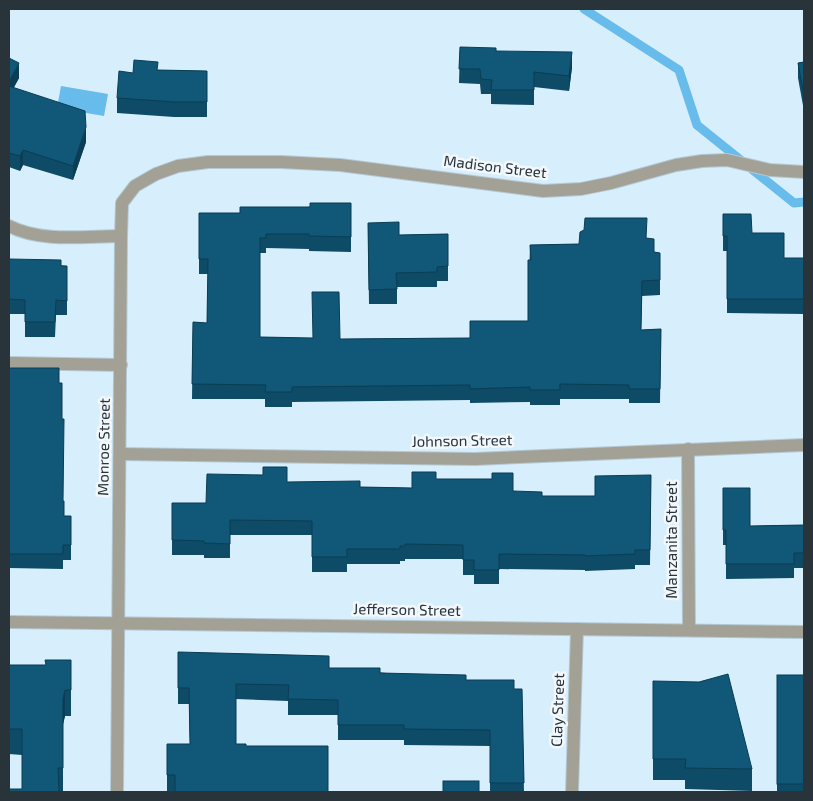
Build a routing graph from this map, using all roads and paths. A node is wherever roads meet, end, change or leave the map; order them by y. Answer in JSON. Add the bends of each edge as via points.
{"nodes":[{"id":1,"x":208,"y":162,"type":"joint"},
{"id":2,"x":804,"y":172,"type":"edge"},
{"id":3,"x":9,"y":226,"type":"edge"},
{"id":4,"x":121,"y":236,"type":"junction"},
{"id":5,"x":9,"y":363,"type":"edge"},
{"id":6,"x":121,"y":365,"type":"junction"},
{"id":7,"x":804,"y":445,"type":"edge"},
{"id":8,"x":688,"y":449,"type":"junction"},
{"id":9,"x":120,"y":454,"type":"junction"},
{"id":10,"x":9,"y":622,"type":"edge"},
{"id":11,"x":118,"y":622,"type":"junction"},
{"id":12,"x":577,"y":629,"type":"junction"},
{"id":13,"x":689,"y":630,"type":"junction"},
{"id":14,"x":804,"y":632,"type":"edge"},
{"id":15,"x":117,"y":792,"type":"edge"},
{"id":16,"x":572,"y":792,"type":"edge"}],
"edges":[{"from":1,"to":2,"type":"street","name":"Madison Street","via":[[340,165],[543,191],[581,189],[676,165],[727,160],[770,170]]},
{"from":1,"to":4,"type":"street","name":"Monroe Street","via":[[178,166],[135,186],[122,203]]},
{"from":3,"to":4,"type":"street","via":[[50,236]]},
{"from":4,"to":6,"type":"street","name":"Monroe Street"},
{"from":5,"to":6,"type":"street"},
{"from":6,"to":9,"type":"street","name":"Monroe Street"},
{"from":7,"to":8,"type":"street","name":"Johnson Street"},
{"from":8,"to":9,"type":"street","name":"Johnson Street","via":[[475,459]]},
{"from":8,"to":13,"type":"street","name":"Manzanita Street"},
{"from":9,"to":11,"type":"street","name":"Monroe Street"},
{"from":10,"to":11,"type":"street","name":"Jefferson Street"},
{"from":11,"to":12,"type":"street","name":"Jefferson Street"},
{"from":11,"to":15,"type":"street","name":"Monroe Street"},
{"from":12,"to":13,"type":"street","name":"Jefferson Street"},
{"from":12,"to":16,"type":"street","name":"Clay Street"},
{"from":13,"to":14,"type":"street","name":"Jefferson Street"}]}
